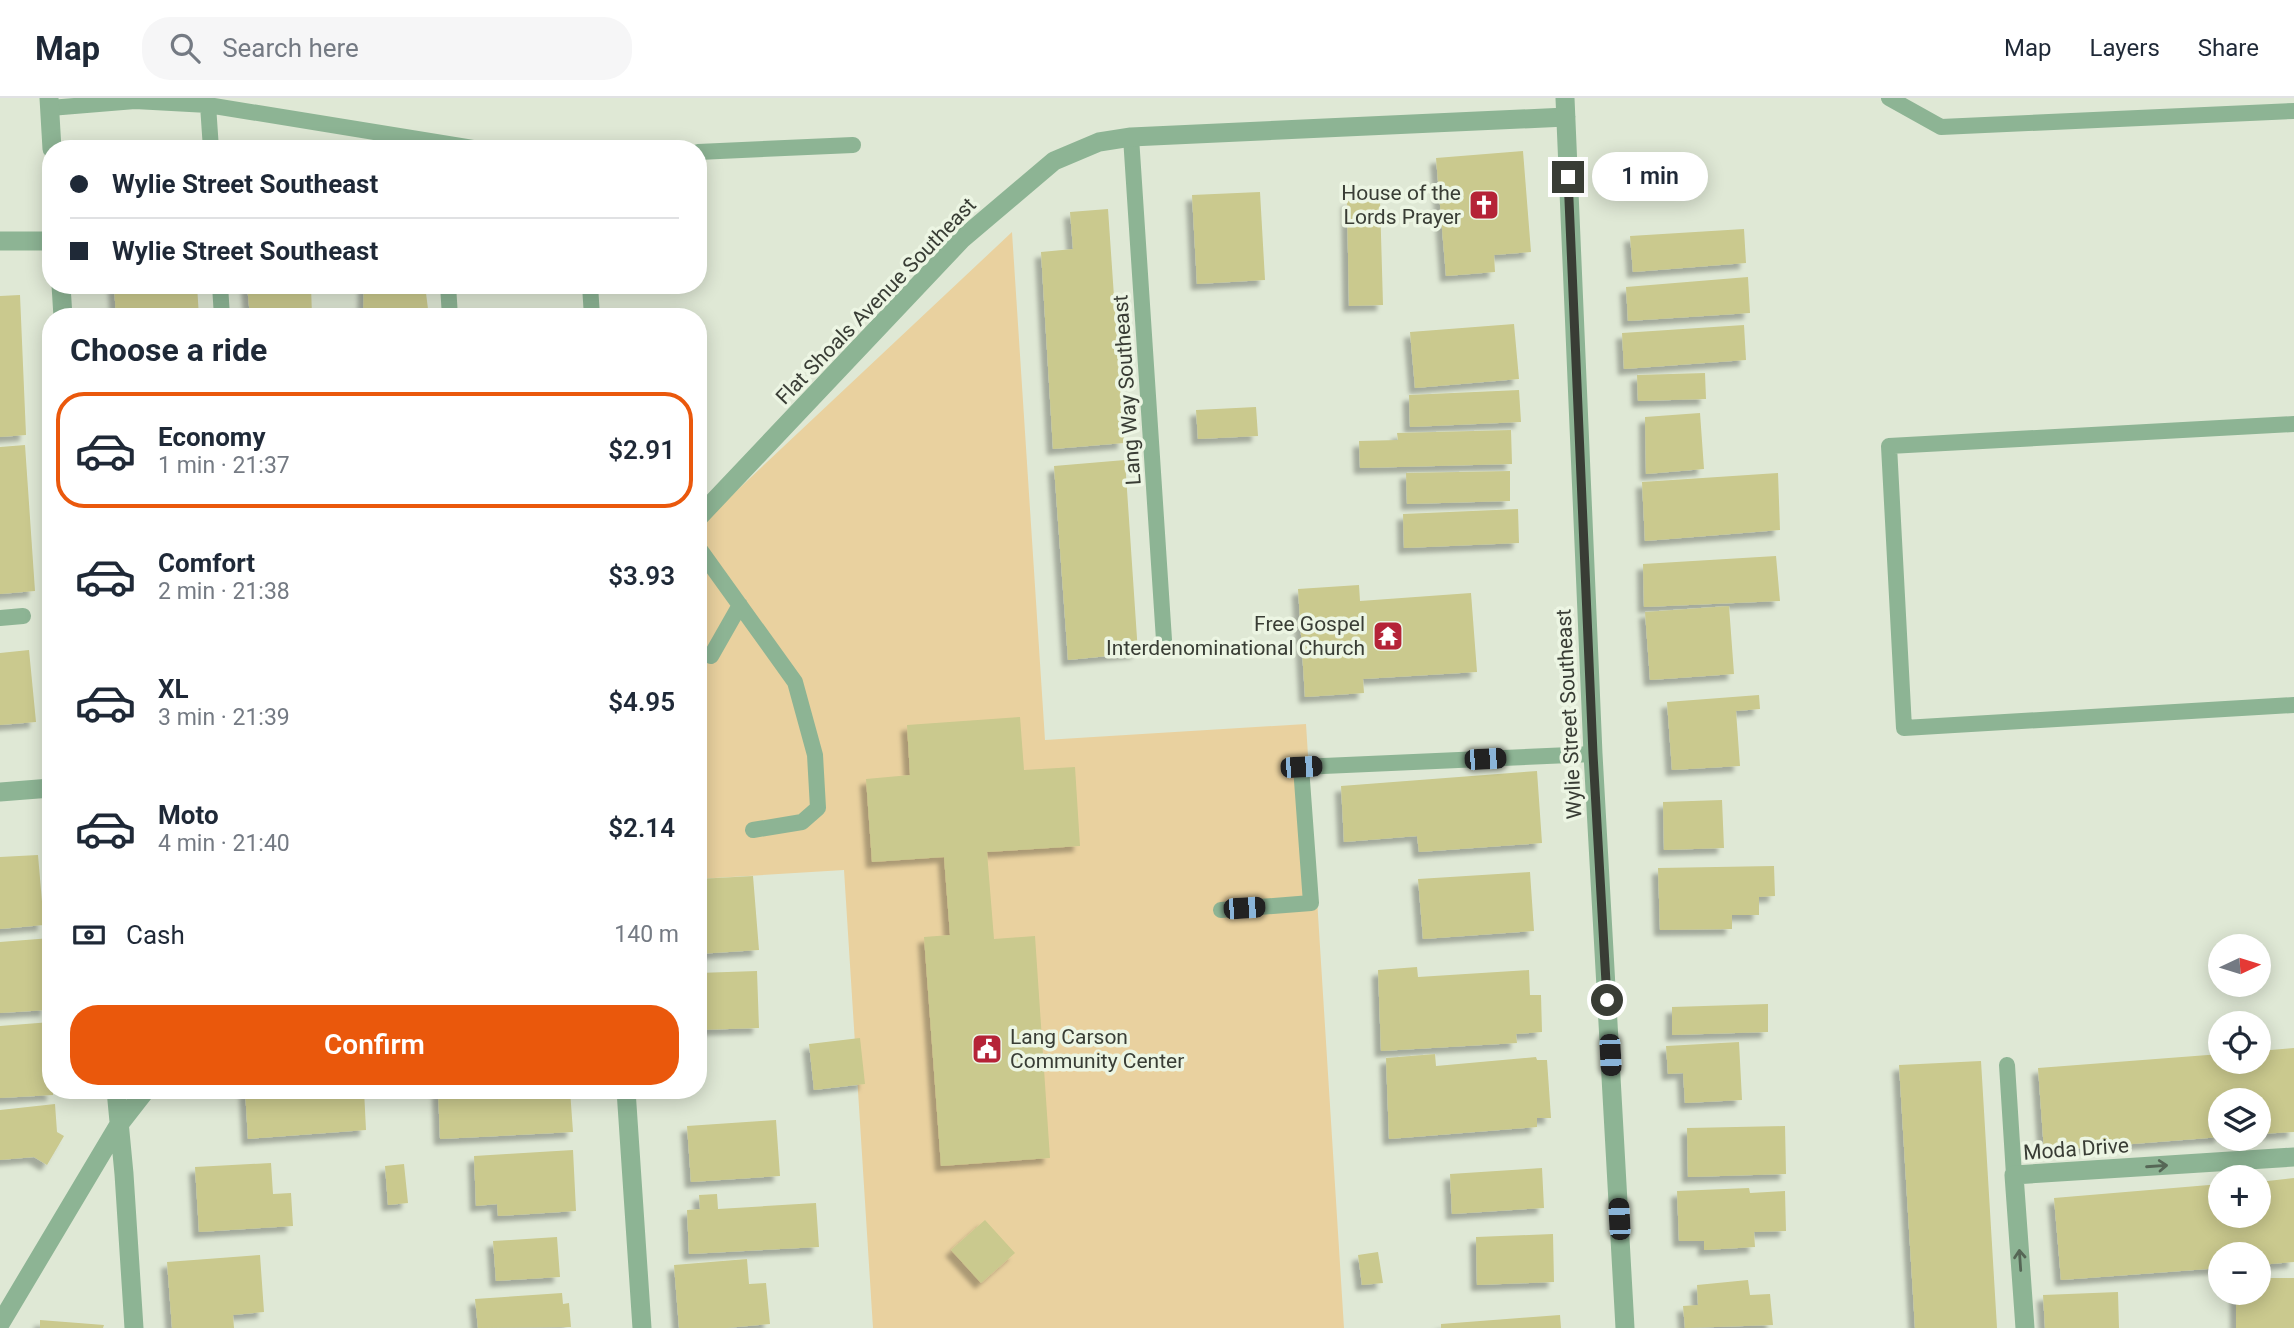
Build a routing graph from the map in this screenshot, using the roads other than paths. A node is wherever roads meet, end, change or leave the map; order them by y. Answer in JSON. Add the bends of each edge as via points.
{"nodes":[{"id":1,"x":1889,"y":98,"type":"edge"},
{"id":2,"x":50,"y":103,"type":"edge"},
{"id":3,"x":208,"y":105,"type":"junction"},
{"id":4,"x":1565,"y":107,"type":"edge"},
{"id":5,"x":2294,"y":111,"type":"edge"},
{"id":6,"x":1131,"y":137,"type":"junction"},
{"id":7,"x":52,"y":140,"type":"edge"},
{"id":8,"x":210,"y":140,"type":"edge"},
{"id":9,"x":406,"y":140,"type":"edge"},
{"id":10,"x":853,"y":145,"type":"dead end"},
{"id":11,"x":707,"y":152,"type":"edge"},
{"id":12,"x":0,"y":240,"type":"edge"},
{"id":13,"x":42,"y":241,"type":"edge"},
{"id":14,"x":2294,"y":424,"type":"edge"},
{"id":15,"x":707,"y":508,"type":"edge"},
{"id":16,"x":707,"y":559,"type":"edge"},
{"id":17,"x":740,"y":605,"type":"junction"},
{"id":18,"x":23,"y":616,"type":"dead end"},
{"id":19,"x":0,"y":618,"type":"edge"},
{"id":20,"x":1164,"y":640,"type":"dead end"},
{"id":21,"x":710,"y":656,"type":"dead end"},
{"id":22,"x":2294,"y":705,"type":"edge"},
{"id":23,"x":1593,"y":754,"type":"junction"},
{"id":24,"x":42,"y":789,"type":"edge"},
{"id":25,"x":0,"y":792,"type":"edge"},
{"id":26,"x":753,"y":830,"type":"dead end"},
{"id":27,"x":1222,"y":910,"type":"dead end"},
{"id":28,"x":2007,"y":1065,"type":"dead end"},
{"id":29,"x":116,"y":1099,"type":"edge"},
{"id":30,"x":139,"y":1099,"type":"edge"},
{"id":31,"x":627,"y":1099,"type":"edge"},
{"id":32,"x":118,"y":1126,"type":"junction"},
{"id":33,"x":2294,"y":1157,"type":"edge"},
{"id":34,"x":2014,"y":1175,"type":"junction"},
{"id":35,"x":0,"y":1324,"type":"edge"},
{"id":36,"x":134,"y":1328,"type":"edge"},
{"id":37,"x":642,"y":1328,"type":"edge"},
{"id":38,"x":1625,"y":1328,"type":"edge"},
{"id":39,"x":2025,"y":1328,"type":"edge"}],
"edges":[{"from":1,"to":5,"type":"lane","via":[[1941,127]]},
{"from":2,"to":3,"type":"lane"},
{"from":2,"to":7,"type":"street"},
{"from":3,"to":8,"type":"lane"},
{"from":3,"to":9,"type":"lane"},
{"from":4,"to":6,"type":"street","name":"Flat Shoals Avenue Southeast"},
{"from":4,"to":23,"type":"street","name":"Wylie Street Southeast"},
{"from":6,"to":15,"type":"street","name":"Flat Shoals Avenue Southeast","via":[[1099,142],[1054,161],[962,239]]},
{"from":6,"to":20,"type":"lane","name":"Lang Way Southeast"},
{"from":10,"to":11,"type":"lane"},
{"from":12,"to":13,"type":"street"},
{"from":14,"to":22,"type":"lane","via":[[1889,446],[1904,728]]},
{"from":16,"to":17,"type":"lane"},
{"from":17,"to":21,"type":"lane"},
{"from":17,"to":26,"type":"lane","via":[[795,682],[816,768],[818,808],[802,822]]},
{"from":18,"to":19,"type":"lane"},
{"from":23,"to":27,"type":"lane","via":[[1301,767],[1311,903]]},
{"from":23,"to":38,"type":"street","name":"Wylie Street Southeast"},
{"from":24,"to":25,"type":"street"},
{"from":28,"to":34,"type":"lane"},
{"from":29,"to":32,"type":"street"},
{"from":30,"to":32,"type":"street"},
{"from":31,"to":37,"type":"street"},
{"from":32,"to":35,"type":"street"},
{"from":32,"to":36,"type":"street"},
{"from":34,"to":33,"type":"street","name":"Moda Drive","one_way":true},
{"from":39,"to":34,"type":"street","name":"Moda Drive","one_way":true}]}
